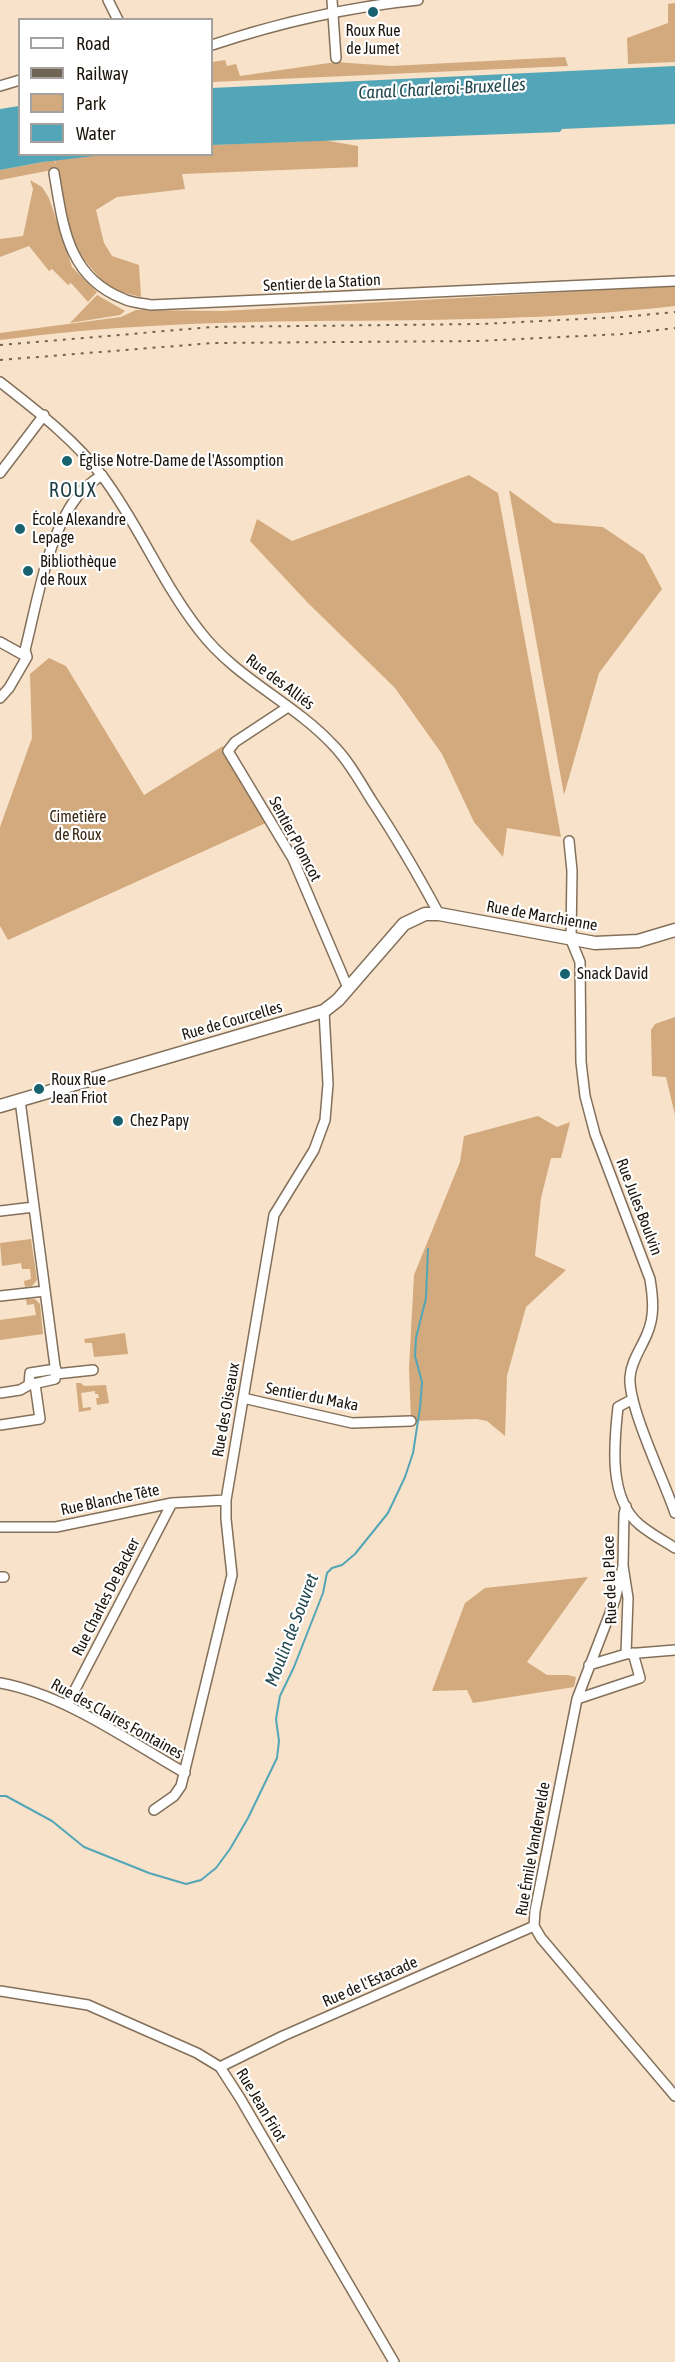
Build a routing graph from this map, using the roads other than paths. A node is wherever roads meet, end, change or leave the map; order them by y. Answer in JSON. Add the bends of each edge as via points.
{"nodes":[{"id":1,"x":108,"y":0,"type":"edge"},
{"id":2,"x":332,"y":0,"type":"edge"},
{"id":3,"x":418,"y":0,"type":"edge"},
{"id":4,"x":333,"y":14,"type":"junction"},
{"id":5,"x":117,"y":18,"type":"edge"},
{"id":6,"x":213,"y":45,"type":"edge"},
{"id":7,"x":336,"y":58,"type":"dead end"},
{"id":8,"x":18,"y":81,"type":"edge"},
{"id":9,"x":0,"y":86,"type":"edge"},
{"id":10,"x":54,"y":173,"type":"dead end"},
{"id":11,"x":675,"y":281,"type":"edge"},
{"id":12,"x":0,"y":381,"type":"edge"},
{"id":13,"x":44,"y":415,"type":"junction"},
{"id":14,"x":0,"y":473,"type":"edge"},
{"id":15,"x":102,"y":475,"type":"junction"},
{"id":16,"x":0,"y":642,"type":"edge"},
{"id":17,"x":27,"y":657,"type":"junction"},
{"id":18,"x":0,"y":698,"type":"edge"},
{"id":19,"x":288,"y":707,"type":"junction"},
{"id":20,"x":569,"y":841,"type":"dead end"},
{"id":21,"x":439,"y":914,"type":"junction"},
{"id":22,"x":675,"y":930,"type":"edge"},
{"id":23,"x":571,"y":940,"type":"junction"},
{"id":24,"x":348,"y":988,"type":"junction"},
{"id":25,"x":324,"y":1011,"type":"junction"},
{"id":26,"x":20,"y":1100,"type":"junction"},
{"id":27,"x":0,"y":1106,"type":"edge"},
{"id":28,"x":34,"y":1207,"type":"junction"},
{"id":29,"x":0,"y":1211,"type":"edge"},
{"id":30,"x":45,"y":1291,"type":"junction"},
{"id":31,"x":0,"y":1296,"type":"edge"},
{"id":32,"x":93,"y":1370,"type":"dead end"},
{"id":33,"x":56,"y":1374,"type":"junction"},
{"id":34,"x":32,"y":1384,"type":"junction"},
{"id":35,"x":0,"y":1393,"type":"edge"},
{"id":36,"x":243,"y":1398,"type":"junction"},
{"id":37,"x":633,"y":1399,"type":"junction"},
{"id":38,"x":411,"y":1421,"type":"dead end"},
{"id":39,"x":0,"y":1425,"type":"edge"},
{"id":40,"x":226,"y":1500,"type":"junction"},
{"id":41,"x":172,"y":1503,"type":"junction"},
{"id":42,"x":626,"y":1506,"type":"junction"},
{"id":43,"x":675,"y":1513,"type":"edge"},
{"id":44,"x":0,"y":1527,"type":"edge"},
{"id":45,"x":675,"y":1548,"type":"edge"},
{"id":46,"x":623,"y":1566,"type":"junction"},
{"id":47,"x":675,"y":1650,"type":"edge"},
{"id":48,"x":629,"y":1653,"type":"junction"},
{"id":49,"x":589,"y":1665,"type":"junction"},
{"id":50,"x":0,"y":1683,"type":"edge"},
{"id":51,"x":577,"y":1698,"type":"junction"},
{"id":52,"x":67,"y":1705,"type":"junction"},
{"id":53,"x":185,"y":1773,"type":"junction"},
{"id":54,"x":154,"y":1810,"type":"dead end"},
{"id":55,"x":534,"y":1926,"type":"junction"},
{"id":56,"x":0,"y":1991,"type":"edge"},
{"id":57,"x":220,"y":2067,"type":"junction"},
{"id":58,"x":675,"y":2097,"type":"edge"},
{"id":59,"x":394,"y":2362,"type":"edge"}],
"edges":[{"from":1,"to":5,"type":"street"},
{"from":2,"to":4,"type":"street"},
{"from":3,"to":4,"type":"street"},
{"from":4,"to":6,"type":"street"},
{"from":4,"to":7,"type":"street"},
{"from":8,"to":9,"type":"street"},
{"from":10,"to":11,"type":"street","name":"Sentier de la Station","via":[[69,246],[79,264],[101,287],[125,300],[151,305]]},
{"from":12,"to":13,"type":"street","name":"Rue des Alliés"},
{"from":13,"to":14,"type":"street"},
{"from":13,"to":15,"type":"street","name":"Rue des Alliés"},
{"from":15,"to":17,"type":"street","via":[[77,496],[46,562],[25,651]]},
{"from":15,"to":19,"type":"street","name":"Rue des Alliés","via":[[199,631],[229,662]]},
{"from":16,"to":17,"type":"street"},
{"from":17,"to":18,"type":"street"},
{"from":19,"to":21,"type":"street","name":"Rue des Alliés","via":[[341,754]]},
{"from":19,"to":24,"type":"street","name":"Sentier Plomcot","via":[[235,742],[228,751],[292,859]]},
{"from":20,"to":23,"type":"street","name":"Rue Jules Boulvin"},
{"from":21,"to":23,"type":"main road","name":"Rue de Marchienne"},
{"from":21,"to":24,"type":"main road","name":"Rue de Courcelles","via":[[426,914],[404,924]]},
{"from":22,"to":23,"type":"main road","name":"Rue de Marchienne","via":[[638,941]]},
{"from":23,"to":37,"type":"street","name":"Rue Jules Boulvin","via":[[580,962],[585,1096],[650,1279],[653,1298],[652,1320],[630,1376]]},
{"from":24,"to":25,"type":"main road","name":"Rue de Courcelles"},
{"from":25,"to":26,"type":"main road","name":"Rue de Courcelles"},
{"from":25,"to":36,"type":"street","name":"Rue des Oiseaux","via":[[328,1084],[325,1120],[314,1149],[274,1215]]},
{"from":26,"to":27,"type":"main road","name":"Rue de Courcelles"},
{"from":26,"to":28,"type":"street"},
{"from":28,"to":29,"type":"street"},
{"from":28,"to":30,"type":"street"},
{"from":30,"to":31,"type":"street"},
{"from":30,"to":33,"type":"street"},
{"from":32,"to":33,"type":"street"},
{"from":33,"to":34,"type":"street","via":[[30,1373]]},
{"from":34,"to":35,"type":"street"},
{"from":34,"to":39,"type":"street","via":[[40,1419]]},
{"from":36,"to":38,"type":"street","name":"Sentier du Maka","via":[[352,1424]]},
{"from":36,"to":40,"type":"street","name":"Rue des Oiseaux"},
{"from":37,"to":42,"type":"street","via":[[618,1407],[614,1439],[615,1476]]},
{"from":37,"to":43,"type":"street","name":"Rue Jules Boulvin"},
{"from":40,"to":41,"type":"street","name":"Rue Blanche Tête"},
{"from":40,"to":53,"type":"street","name":"Rue des Oiseaux","via":[[232,1575]]},
{"from":41,"to":44,"type":"street","name":"Rue Blanche Tête","via":[[56,1527]]},
{"from":41,"to":52,"type":"street","name":"Rue Charles De Backer"},
{"from":42,"to":45,"type":"street","via":[[638,1524]]},
{"from":42,"to":46,"type":"street","name":"Rue de la Place"},
{"from":46,"to":48,"type":"street","name":"Rue de la Place"},
{"from":46,"to":49,"type":"street","name":"Rue Émile Vandervelde","via":[[615,1600]]},
{"from":47,"to":48,"type":"street"},
{"from":48,"to":49,"type":"street"},
{"from":48,"to":51,"type":"street","name":"Rue de la Place","via":[[640,1678]]},
{"from":49,"to":51,"type":"street","name":"Rue Émile Vandervelde"},
{"from":50,"to":52,"type":"street","name":"Rue des Claires Fontaines","via":[[28,1688]]},
{"from":51,"to":55,"type":"street","name":"Rue Émile Vandervelde"},
{"from":52,"to":53,"type":"street","name":"Rue des Claires Fontaines"},
{"from":53,"to":54,"type":"street","name":"Rue des Oiseaux","via":[[174,1796]]},
{"from":55,"to":57,"type":"street","name":"Rue de l'Estacade"},
{"from":55,"to":58,"type":"street","name":"Rue Émile Vandervelde"},
{"from":56,"to":57,"type":"street","name":"Rue Jean Friot","via":[[88,2005]]},
{"from":57,"to":59,"type":"street","name":"Rue Jean Friot"}]}
